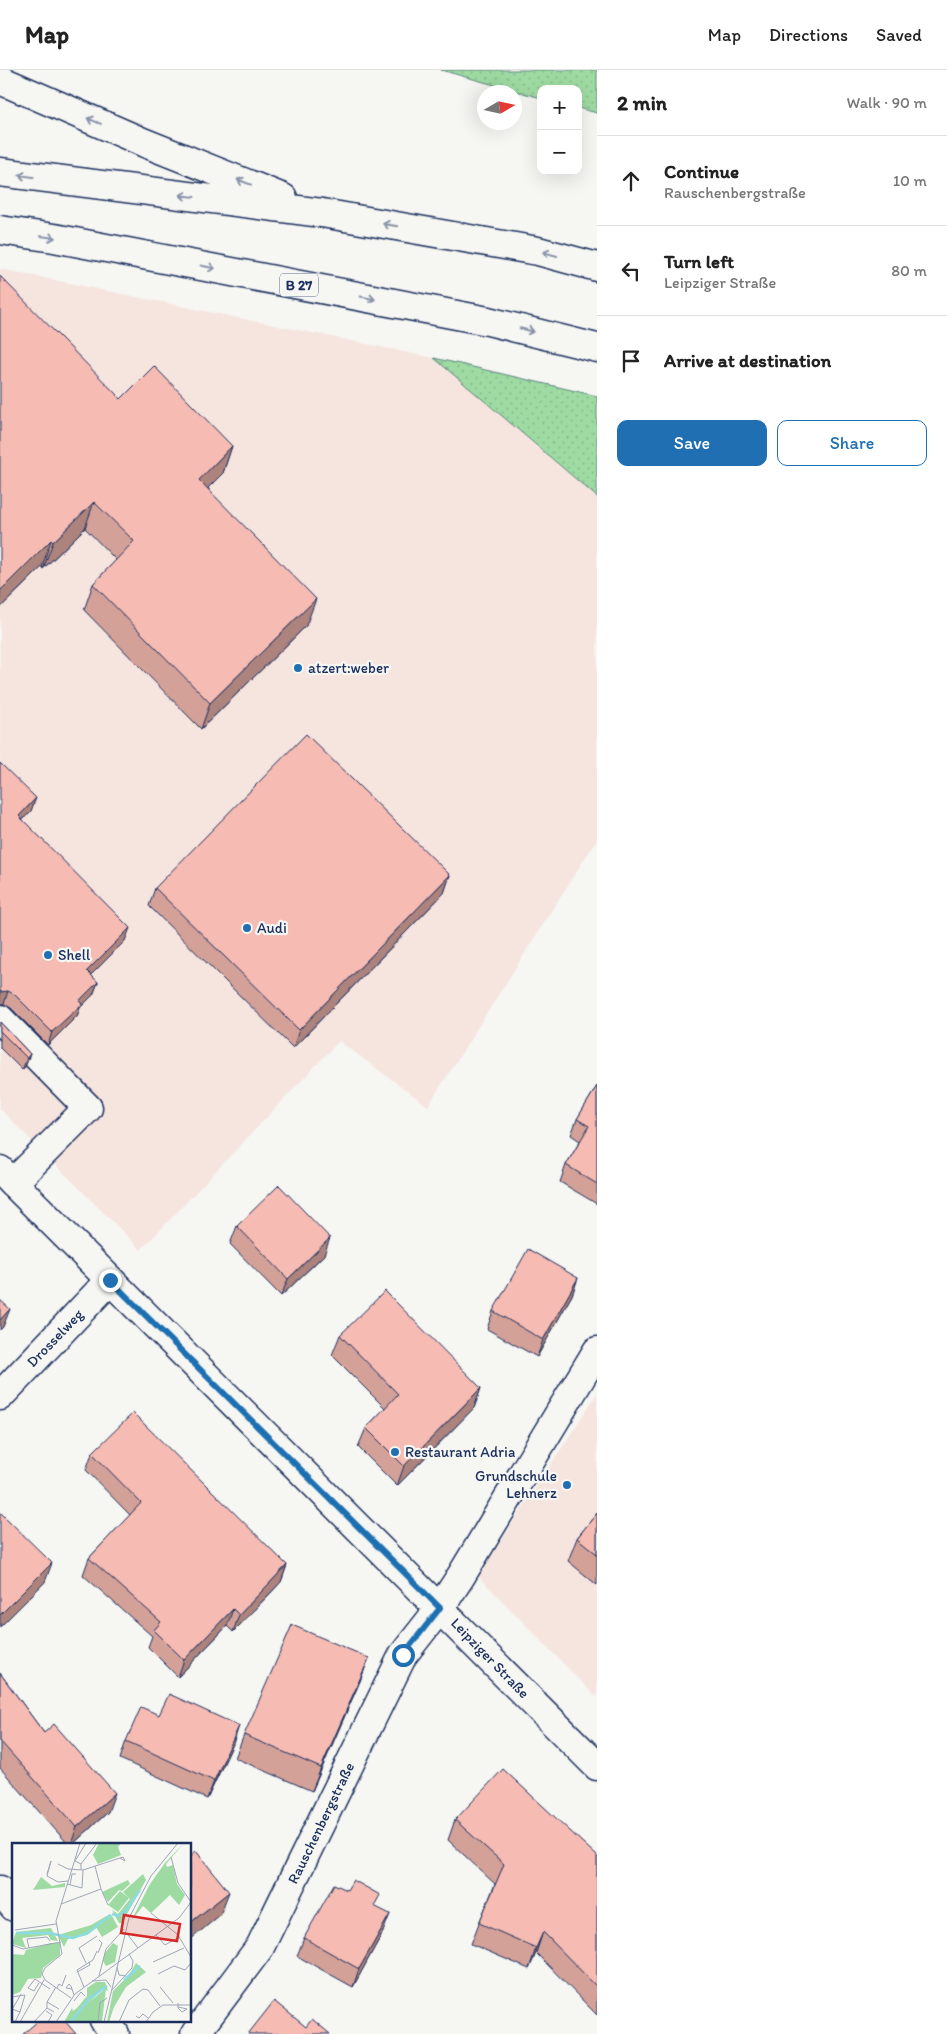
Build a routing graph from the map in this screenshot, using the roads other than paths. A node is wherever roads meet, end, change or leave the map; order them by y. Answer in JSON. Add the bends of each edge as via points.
{"nodes":[{"id":1,"x":0,"y":80,"type":"edge"},
{"id":2,"x":0,"y":172,"type":"edge"},
{"id":3,"x":322,"y":213,"type":"junction"},
{"id":4,"x":0,"y":230,"type":"edge"},
{"id":5,"x":597,"y":267,"type":"edge"},
{"id":6,"x":597,"y":348,"type":"edge"},
{"id":7,"x":0,"y":1020,"type":"edge"},
{"id":8,"x":6,"y":1176,"type":"edge"},
{"id":9,"x":110,"y":1280,"type":"junction"},
{"id":10,"x":597,"y":1351,"type":"edge"},
{"id":11,"x":0,"y":1396,"type":"edge"},
{"id":12,"x":440,"y":1608,"type":"junction"},
{"id":13,"x":597,"y":1766,"type":"edge"},
{"id":14,"x":0,"y":1890,"type":"edge"},
{"id":15,"x":12,"y":1905,"type":"edge"},
{"id":16,"x":106,"y":2022,"type":"edge"},
{"id":17,"x":115,"y":2034,"type":"edge"},
{"id":18,"x":196,"y":2034,"type":"edge"}],
"edges":[{"from":3,"to":1,"type":"main road","one_way":true,"via":[[145,143]]},
{"from":3,"to":2,"type":"main road","one_way":true},
{"from":5,"to":3,"type":"main road","one_way":true,"via":[[538,251]]},
{"from":4,"to":6,"type":"main road","number":"B 27","one_way":true,"via":[[488,321]]},
{"from":7,"to":8,"type":"main road","via":[[88,1108]]},
{"from":8,"to":9,"type":"main road","name":"Leipziger Straße"},
{"from":9,"to":11,"type":"main road","name":"Drosselweg"},
{"from":9,"to":12,"type":"main road","name":"Leipziger Straße"},
{"from":10,"to":12,"type":"main road","name":"Rauschenbergstraße"},
{"from":12,"to":13,"type":"main road","name":"Leipziger Straße"},
{"from":12,"to":18,"type":"main road","name":"Rauschenbergstraße","via":[[403,1655],[260,1948]]},
{"from":14,"to":15,"type":"main road"},
{"from":16,"to":17,"type":"main road"}]}
